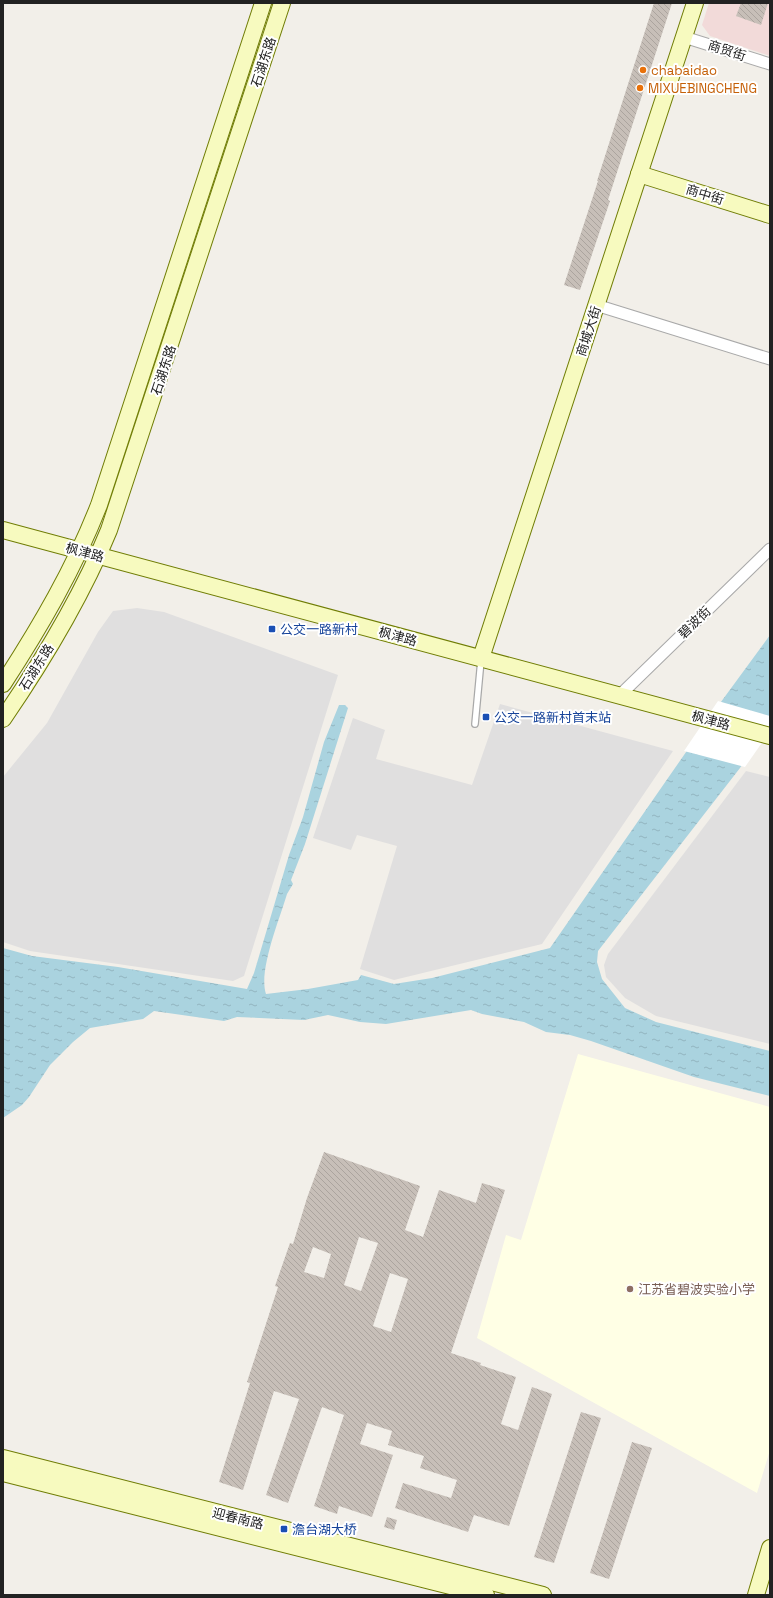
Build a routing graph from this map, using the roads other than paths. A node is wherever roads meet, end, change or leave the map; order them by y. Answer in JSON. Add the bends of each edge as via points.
{"nodes":[{"id":1,"x":263,"y":3,"type":"edge"},
{"id":2,"x":282,"y":3,"type":"edge"},
{"id":3,"x":695,"y":3,"type":"edge"},
{"id":4,"x":684,"y":37,"type":"junction"},
{"id":5,"x":770,"y":64,"type":"edge"},
{"id":6,"x":639,"y":174,"type":"junction"},
{"id":7,"x":770,"y":215,"type":"edge"},
{"id":8,"x":596,"y":305,"type":"junction"},
{"id":9,"x":770,"y":359,"type":"edge"},
{"id":10,"x":3,"y":530,"type":"edge"},
{"id":11,"x":770,"y":549,"type":"edge"},
{"id":12,"x":80,"y":550,"type":"junction"},
{"id":13,"x":99,"y":555,"type":"junction"},
{"id":14,"x":481,"y":658,"type":"junction"},
{"id":15,"x":3,"y":684,"type":"edge"},
{"id":16,"x":619,"y":696,"type":"junction"},
{"id":17,"x":3,"y":718,"type":"edge"},
{"id":18,"x":475,"y":724,"type":"dead end"},
{"id":19,"x":770,"y":736,"type":"edge"},
{"id":20,"x":3,"y":1458,"type":"edge"},
{"id":21,"x":3,"y":1473,"type":"edge"},
{"id":22,"x":770,"y":1548,"type":"edge"},
{"id":23,"x":486,"y":1595,"type":"edge"},
{"id":24,"x":543,"y":1595,"type":"edge"},
{"id":25,"x":756,"y":1595,"type":"edge"}],
"edges":[{"from":1,"to":12,"type":"main road","name":"石湖东路","via":[[99,505]]},
{"from":2,"to":13,"type":"main road","name":"石湖东路","via":[[116,513]]},
{"from":3,"to":4,"type":"main road","name":"商城大街"},
{"from":4,"to":5,"type":"street","name":"商贸街"},
{"from":4,"to":6,"type":"main road","name":"商城大街"},
{"from":6,"to":7,"type":"main road","name":"商中街"},
{"from":6,"to":8,"type":"main road","name":"商城大街"},
{"from":8,"to":9,"type":"street"},
{"from":8,"to":14,"type":"main road","name":"商城大街"},
{"from":10,"to":12,"type":"main road","name":"枫津路"},
{"from":11,"to":16,"type":"street","name":"碧波街"},
{"from":12,"to":13,"type":"main road","name":"枫津路"},
{"from":12,"to":15,"type":"main road","name":"石湖东路","via":[[47,613]]},
{"from":13,"to":14,"type":"main road","name":"枫津路"},
{"from":13,"to":17,"type":"main road","name":"石湖东路","via":[[50,646]]},
{"from":14,"to":16,"type":"main road","name":"枫津路"},
{"from":14,"to":18,"type":"lane"},
{"from":16,"to":19,"type":"main road","name":"枫津路"},
{"from":20,"to":24,"type":"main road","name":"迎春南路"},
{"from":21,"to":23,"type":"main road","name":"迎春南路"},
{"from":22,"to":25,"type":"main road"}]}
